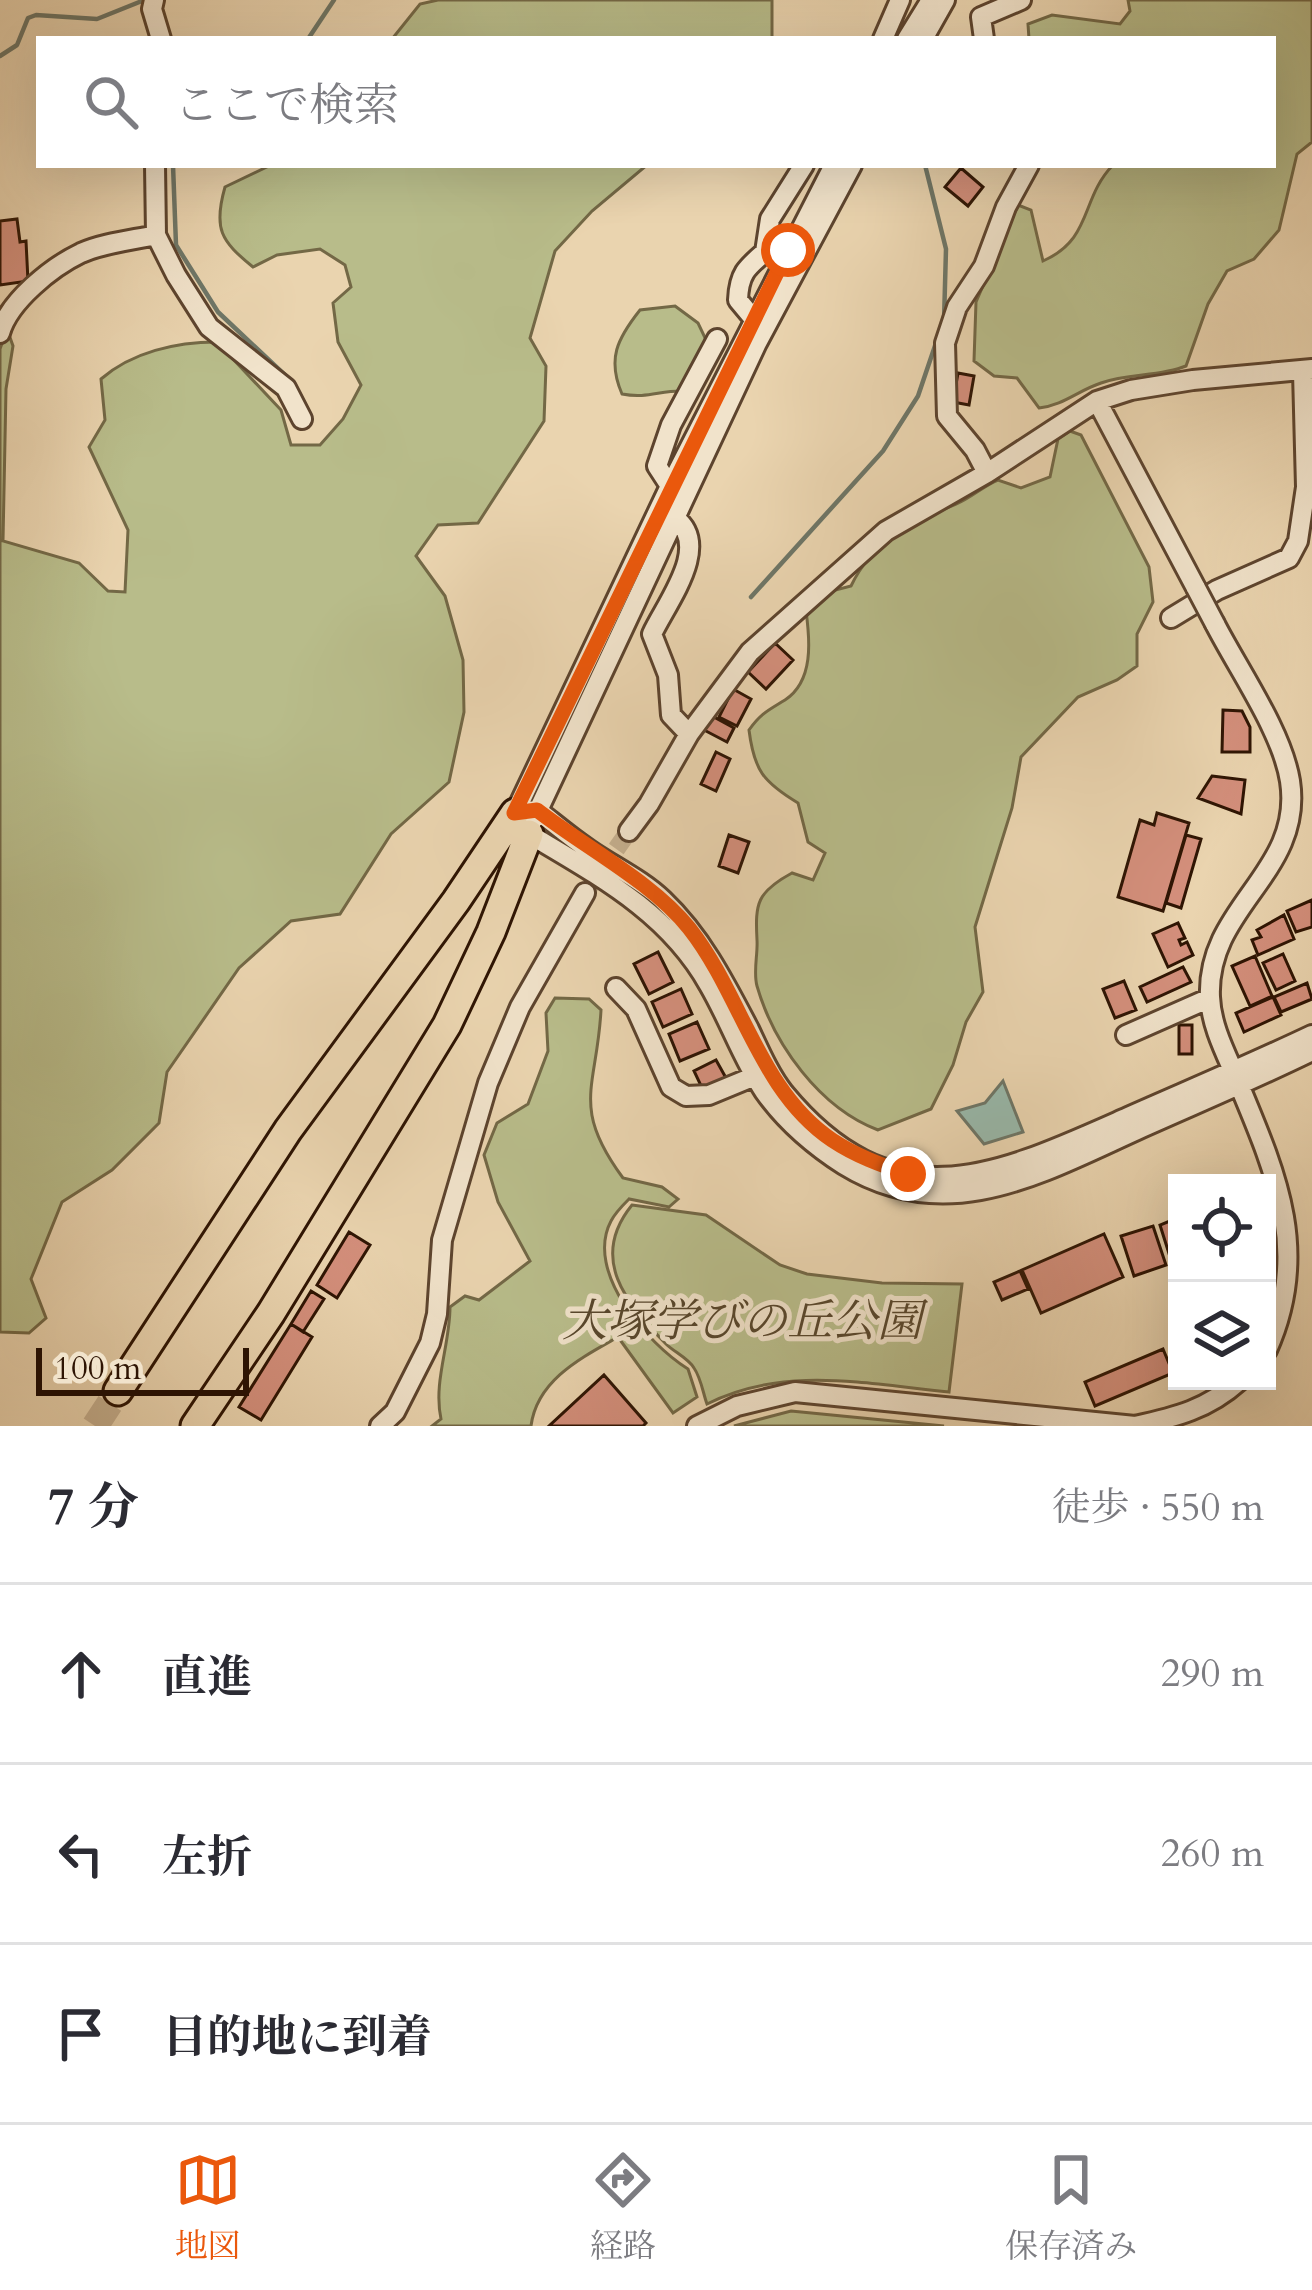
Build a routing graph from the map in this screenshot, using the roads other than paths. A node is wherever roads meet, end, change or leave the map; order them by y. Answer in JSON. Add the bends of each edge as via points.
{"nodes":[{"id":1,"x":154,"y":0,"type":"edge"},
{"id":2,"x":900,"y":0,"type":"edge"},
{"id":3,"x":931,"y":0,"type":"edge"},
{"id":4,"x":946,"y":0,"type":"edge"},
{"id":5,"x":1021,"y":0,"type":"edge"},
{"id":6,"x":981,"y":17,"type":"junction"},
{"id":7,"x":160,"y":36,"type":"edge"},
{"id":8,"x":884,"y":36,"type":"edge"},
{"id":9,"x":910,"y":36,"type":"edge"},
{"id":10,"x":925,"y":36,"type":"edge"},
{"id":11,"x":984,"y":36,"type":"edge"},
{"id":12,"x":155,"y":168,"type":"edge"},
{"id":13,"x":802,"y":168,"type":"edge"},
{"id":14,"x":832,"y":168,"type":"edge"},
{"id":15,"x":850,"y":168,"type":"edge"},
{"id":16,"x":1027,"y":168,"type":"edge"},
{"id":17,"x":156,"y":235,"type":"junction"},
{"id":18,"x":754,"y":318,"type":"junction"},
{"id":19,"x":0,"y":333,"type":"edge"},
{"id":20,"x":717,"y":339,"type":"dead end"},
{"id":21,"x":1308,"y":370,"type":"edge"},
{"id":22,"x":1097,"y":401,"type":"junction"},
{"id":23,"x":302,"y":419,"type":"dead end"},
{"id":24,"x":986,"y":472,"type":"junction"},
{"id":25,"x":670,"y":486,"type":"junction"},
{"id":26,"x":675,"y":518,"type":"junction"},
{"id":27,"x":1171,"y":618,"type":"dead end"},
{"id":28,"x":689,"y":734,"type":"junction"},
{"id":29,"x":527,"y":819,"type":"junction"},
{"id":30,"x":629,"y":831,"type":"tunnel mouth"},
{"id":31,"x":585,"y":893,"type":"tunnel mouth"},
{"id":32,"x":616,"y":988,"type":"dead end"},
{"id":33,"x":1210,"y":998,"type":"junction"},
{"id":34,"x":1126,"y":1035,"type":"dead end"},
{"id":35,"x":1312,"y":1036,"type":"edge"},
{"id":36,"x":1312,"y":1051,"type":"edge"},
{"id":37,"x":754,"y":1076,"type":"junction"},
{"id":38,"x":1236,"y":1078,"type":"junction"},
{"id":39,"x":1276,"y":1336,"type":"edge"},
{"id":40,"x":118,"y":1390,"type":"tunnel mouth"},
{"id":41,"x":1229,"y":1390,"type":"edge"},
{"id":42,"x":195,"y":1426,"type":"edge"},
{"id":43,"x":380,"y":1426,"type":"edge"},
{"id":44,"x":697,"y":1426,"type":"edge"}],
"edges":[{"from":1,"to":7,"type":"street"},
{"from":2,"to":8,"type":"street"},
{"from":3,"to":9,"type":"street"},
{"from":4,"to":6,"type":"street"},
{"from":4,"to":10,"type":"street"},
{"from":5,"to":6,"type":"street"},
{"from":6,"to":11,"type":"street"},
{"from":12,"to":17,"type":"street"},
{"from":13,"to":18,"type":"street","via":[[770,219],[765,252],[739,281],[738,300]]},
{"from":14,"to":18,"type":"street"},
{"from":15,"to":26,"type":"street"},
{"from":16,"to":24,"type":"street","via":[[945,343],[947,416]]},
{"from":17,"to":19,"type":"street","via":[[82,253],[35,285]]},
{"from":17,"to":23,"type":"street","via":[[209,326],[286,388]]},
{"from":18,"to":25,"type":"street"},
{"from":20,"to":25,"type":"street","via":[[670,425],[657,466]]},
{"from":21,"to":22,"type":"street","via":[[1193,380]]},
{"from":21,"to":27,"type":"street","via":[[1298,542],[1289,558]]},
{"from":22,"to":24,"type":"street"},
{"from":22,"to":33,"type":"street","bridge":true,"via":[[1290,779],[1288,834],[1222,932]]},
{"from":24,"to":28,"type":"street","via":[[886,531],[813,592],[750,652]]},
{"from":25,"to":29,"type":"street"},
{"from":26,"to":28,"type":"street","via":[[691,542],[687,563],[652,634],[668,675],[671,715]]},
{"from":26,"to":29,"type":"street"},
{"from":28,"to":30,"type":"street"},
{"from":29,"to":37,"type":"street","via":[[678,939]]},
{"from":29,"to":38,"type":"street","via":[[661,898],[721,974],[779,1087],[828,1138],[874,1162],[961,1178],[1023,1163]]},
{"from":29,"to":40,"type":"highway","via":[[456,901],[288,1130]]},
{"from":29,"to":42,"type":"highway","via":[[483,950],[446,1025]]},
{"from":31,"to":43,"type":"street","via":[[520,1007],[488,1083],[442,1240],[430,1343]]},
{"from":32,"to":37,"type":"street","via":[[636,1009],[671,1087],[709,1095]]},
{"from":33,"to":34,"type":"street"},
{"from":33,"to":38,"type":"street"},
{"from":35,"to":38,"type":"street"},
{"from":36,"to":38,"type":"street"},
{"from":37,"to":38,"type":"street","via":[[789,1121],[852,1170],[903,1192],[961,1195],[1030,1178]]},
{"from":38,"to":39,"type":"street","via":[[1286,1191],[1297,1240],[1296,1283]]},
{"from":41,"to":44,"type":"street","via":[[1184,1416],[1135,1426],[795,1392]]}]}
